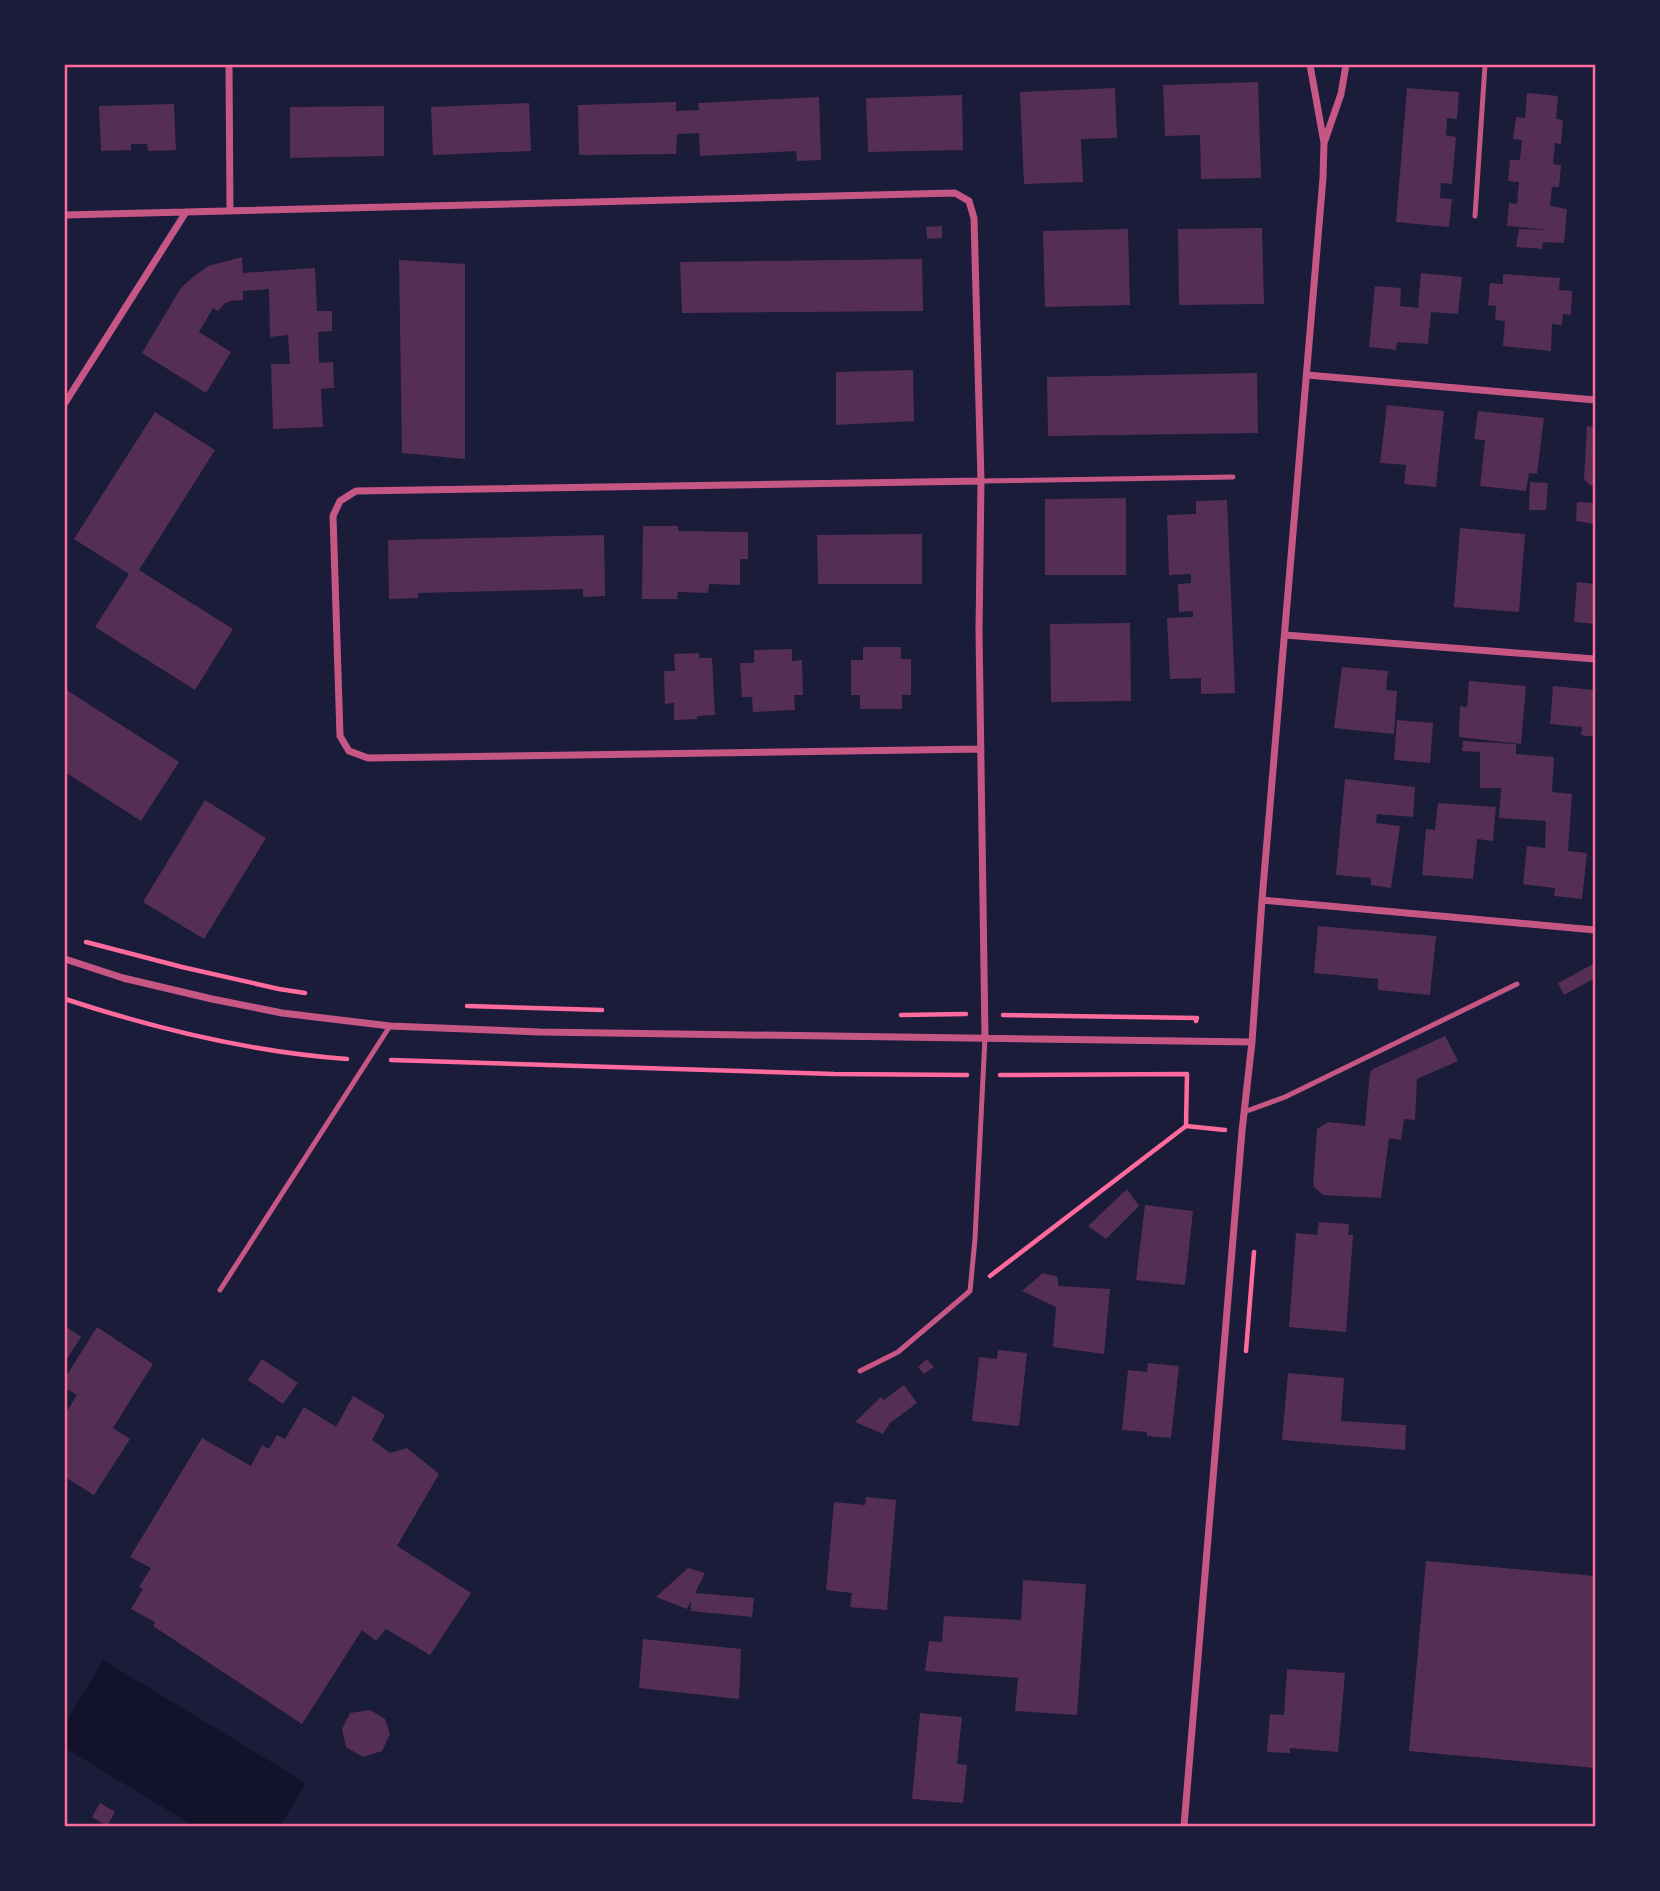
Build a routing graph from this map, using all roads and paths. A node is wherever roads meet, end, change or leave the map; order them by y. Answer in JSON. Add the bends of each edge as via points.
{"nodes":[{"id":1,"x":229,"y":65,"type":"edge"},
{"id":2,"x":1310,"y":65,"type":"edge"},
{"id":3,"x":1346,"y":65,"type":"edge"},
{"id":4,"x":1485,"y":65,"type":"edge"},
{"id":5,"x":1324,"y":143,"type":"junction"},
{"id":6,"x":230,"y":211,"type":"junction"},
{"id":7,"x":186,"y":212,"type":"junction"},
{"id":8,"x":65,"y":215,"type":"edge"},
{"id":9,"x":1475,"y":216,"type":"dead end"},
{"id":10,"x":1307,"y":375,"type":"junction"},
{"id":11,"x":1595,"y":400,"type":"edge"},
{"id":12,"x":65,"y":403,"type":"edge"},
{"id":13,"x":1233,"y":477,"type":"dead end"},
{"id":14,"x":981,"y":481,"type":"junction"},
{"id":15,"x":1285,"y":635,"type":"junction"},
{"id":16,"x":1595,"y":659,"type":"edge"},
{"id":17,"x":981,"y":748,"type":"junction"},
{"id":18,"x":1262,"y":900,"type":"junction"},
{"id":19,"x":1595,"y":930,"type":"edge"},
{"id":20,"x":76,"y":939,"type":"dead end"},
{"id":21,"x":65,"y":960,"type":"edge"},
{"id":22,"x":1517,"y":984,"type":"dead end"},
{"id":23,"x":306,"y":993,"type":"dead end"},
{"id":24,"x":65,"y":999,"type":"edge"},
{"id":25,"x":466,"y":1006,"type":"dead end"},
{"id":26,"x":611,"y":1011,"type":"dead end"},
{"id":27,"x":889,"y":1014,"type":"dead end"},
{"id":28,"x":984,"y":1014,"type":"junction"},
{"id":29,"x":390,"y":1026,"type":"junction"},
{"id":30,"x":985,"y":1037,"type":"junction"},
{"id":31,"x":1192,"y":1042,"type":"junction"},
{"id":32,"x":1252,"y":1042,"type":"junction"},
{"id":33,"x":368,"y":1060,"type":"junction"},
{"id":34,"x":1187,"y":1074,"type":"junction"},
{"id":35,"x":984,"y":1075,"type":"junction"},
{"id":36,"x":1244,"y":1112,"type":"junction"},
{"id":37,"x":1186,"y":1126,"type":"junction"},
{"id":38,"x":1242,"y":1131,"type":"junction"},
{"id":39,"x":220,"y":1290,"type":"dead end"},
{"id":40,"x":970,"y":1291,"type":"junction"},
{"id":41,"x":860,"y":1371,"type":"dead end"},
{"id":42,"x":1184,"y":1826,"type":"edge"}],
"edges":[{"from":1,"to":6,"type":"street"},
{"from":2,"to":5,"type":"street"},
{"from":3,"to":5,"type":"street"},
{"from":4,"to":9,"type":"lane"},
{"from":5,"to":10,"type":"street"},
{"from":6,"to":7,"type":"street"},
{"from":6,"to":14,"type":"street","via":[[955,193],[969,201],[974,218]]},
{"from":7,"to":8,"type":"street"},
{"from":7,"to":12,"type":"street"},
{"from":10,"to":11,"type":"street"},
{"from":10,"to":15,"type":"street"},
{"from":13,"to":14,"type":"lane"},
{"from":14,"to":17,"type":"street"},
{"from":14,"to":17,"type":"street","via":[[356,491],[340,501],[333,516],[340,736],[349,751],[368,758]]},
{"from":15,"to":16,"type":"street"},
{"from":15,"to":18,"type":"street"},
{"from":17,"to":28,"type":"street"},
{"from":18,"to":19,"type":"street"},
{"from":18,"to":32,"type":"street"},
{"from":20,"to":23,"type":"path"},
{"from":21,"to":29,"type":"street","via":[[123,978],[282,1013]]},
{"from":22,"to":36,"type":"lane","via":[[1285,1097]]},
{"from":24,"to":33,"type":"path","via":[[183,1033],[305,1056]]},
{"from":25,"to":26,"type":"path"},
{"from":27,"to":28,"type":"path"},
{"from":28,"to":30,"type":"street"},
{"from":28,"to":31,"type":"path","via":[[1197,1017]]},
{"from":29,"to":30,"type":"street"},
{"from":29,"to":33,"type":"lane"},
{"from":30,"to":31,"type":"street"},
{"from":30,"to":35,"type":"lane"},
{"from":31,"to":32,"type":"street"},
{"from":31,"to":34,"type":"path"},
{"from":32,"to":36,"type":"street"},
{"from":33,"to":35,"type":"path"},
{"from":33,"to":39,"type":"lane"},
{"from":34,"to":35,"type":"path"},
{"from":34,"to":37,"type":"path"},
{"from":35,"to":40,"type":"lane"},
{"from":36,"to":38,"type":"street"},
{"from":37,"to":38,"type":"path"},
{"from":37,"to":40,"type":"path"},
{"from":38,"to":42,"type":"street"},
{"from":40,"to":41,"type":"lane","via":[[898,1352]]}]}
